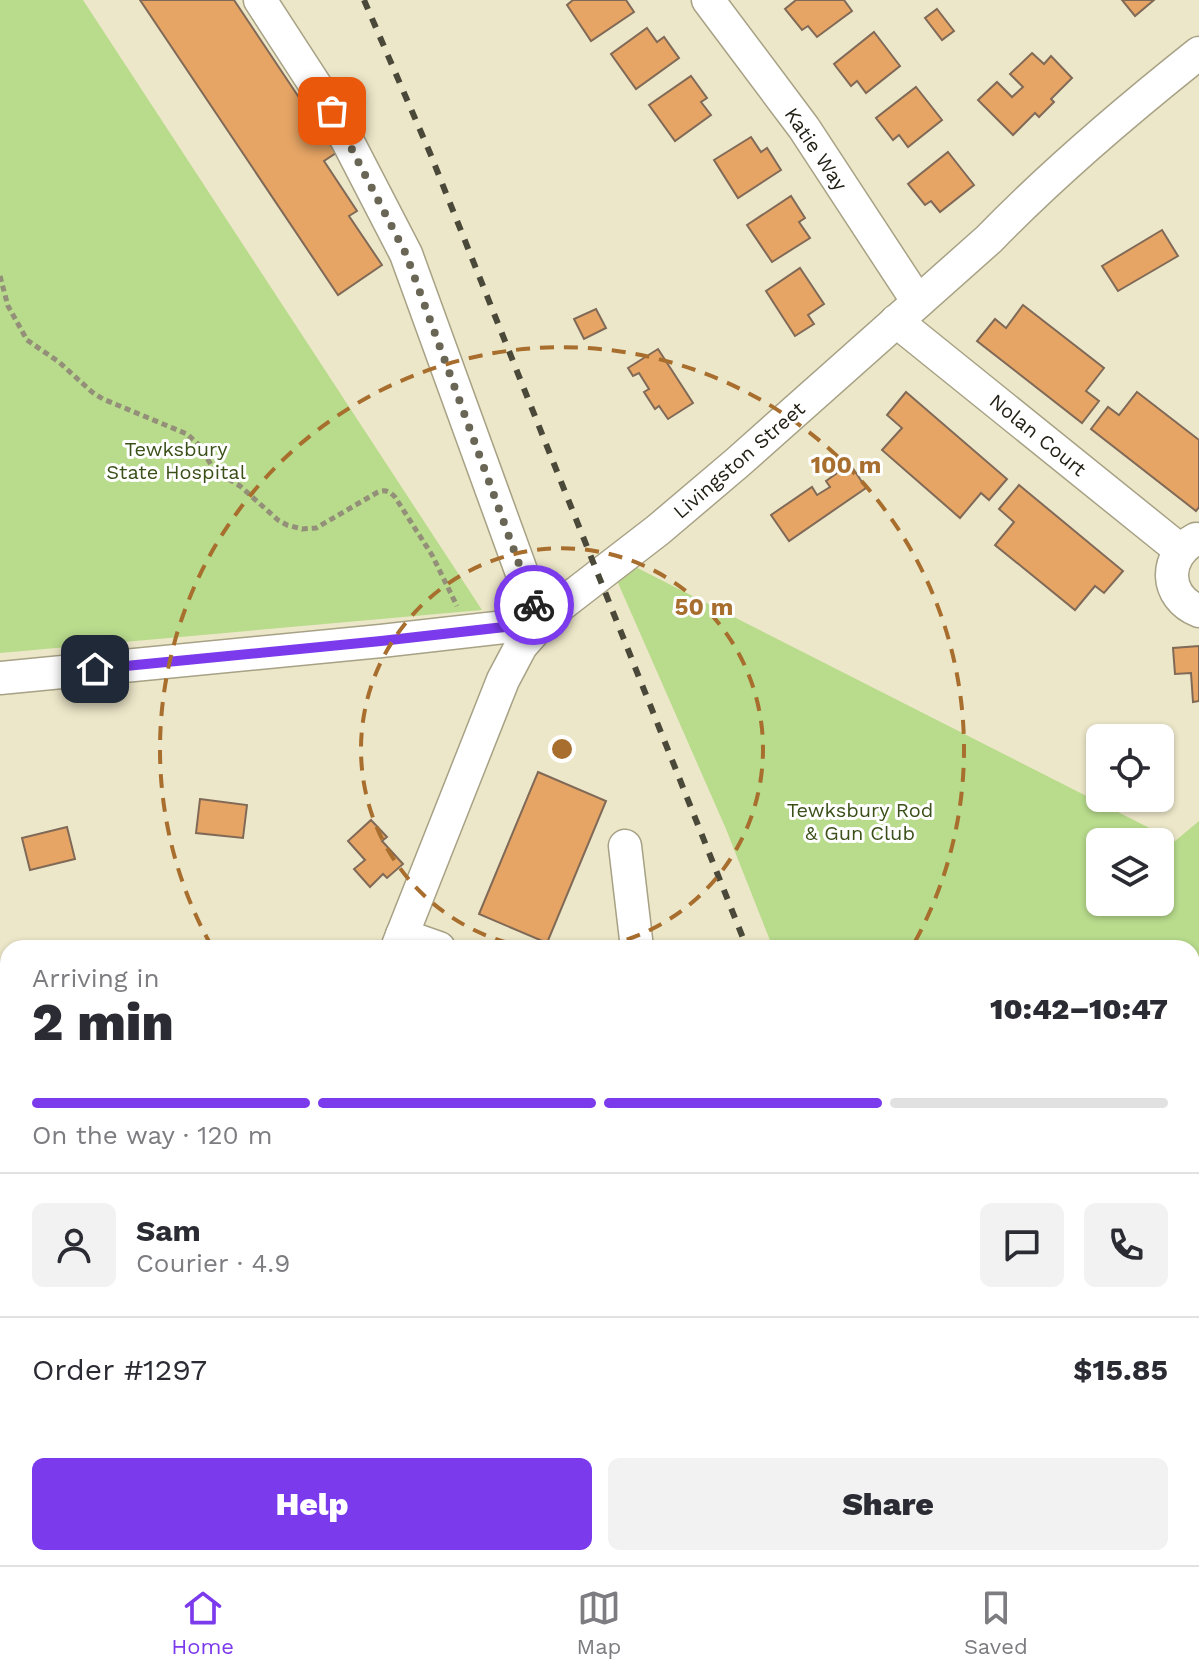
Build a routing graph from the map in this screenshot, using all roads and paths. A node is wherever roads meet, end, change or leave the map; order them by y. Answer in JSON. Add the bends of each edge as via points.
{"nodes":[{"id":1,"x":260,"y":0,"type":"edge"},
{"id":2,"x":708,"y":0,"type":"edge"},
{"id":3,"x":1199,"y":53,"type":"edge"},
{"id":4,"x":0,"y":276,"type":"edge"},
{"id":5,"x":907,"y":312,"type":"junction"},
{"id":6,"x":1190,"y":544,"type":"edge"},
{"id":7,"x":1199,"y":611,"type":"edge"},
{"id":8,"x":540,"y":623,"type":"junction"},
{"id":9,"x":469,"y":631,"type":"junction"},
{"id":10,"x":0,"y":678,"type":"edge"},
{"id":11,"x":625,"y":846,"type":"dead end"},
{"id":12,"x":399,"y":940,"type":"edge"},
{"id":13,"x":636,"y":940,"type":"edge"}],
"edges":[{"from":1,"to":8,"type":"street","via":[[332,111],[406,254]]},
{"from":2,"to":5,"type":"street","name":"Katie Way","via":[[804,128]]},
{"from":3,"to":5,"type":"street","name":"Livingston Street","via":[[1113,123]]},
{"from":4,"to":9,"type":"path","via":[[8,306],[27,340],[103,399],[187,434],[215,471],[287,525],[316,528],[378,492],[391,493],[432,555]]},
{"from":5,"to":6,"type":"street","name":"Nolan Court"},
{"from":5,"to":8,"type":"street","name":"Livingston Street","via":[[658,530]]},
{"from":6,"to":7,"type":"street","name":"Nolan Court","via":[[1173,567],[1174,586],[1183,602]]},
{"from":8,"to":9,"type":"street"},
{"from":8,"to":12,"type":"street","name":"Livingston Street","via":[[503,680]]},
{"from":9,"to":10,"type":"street"},
{"from":11,"to":13,"type":"street"}]}
